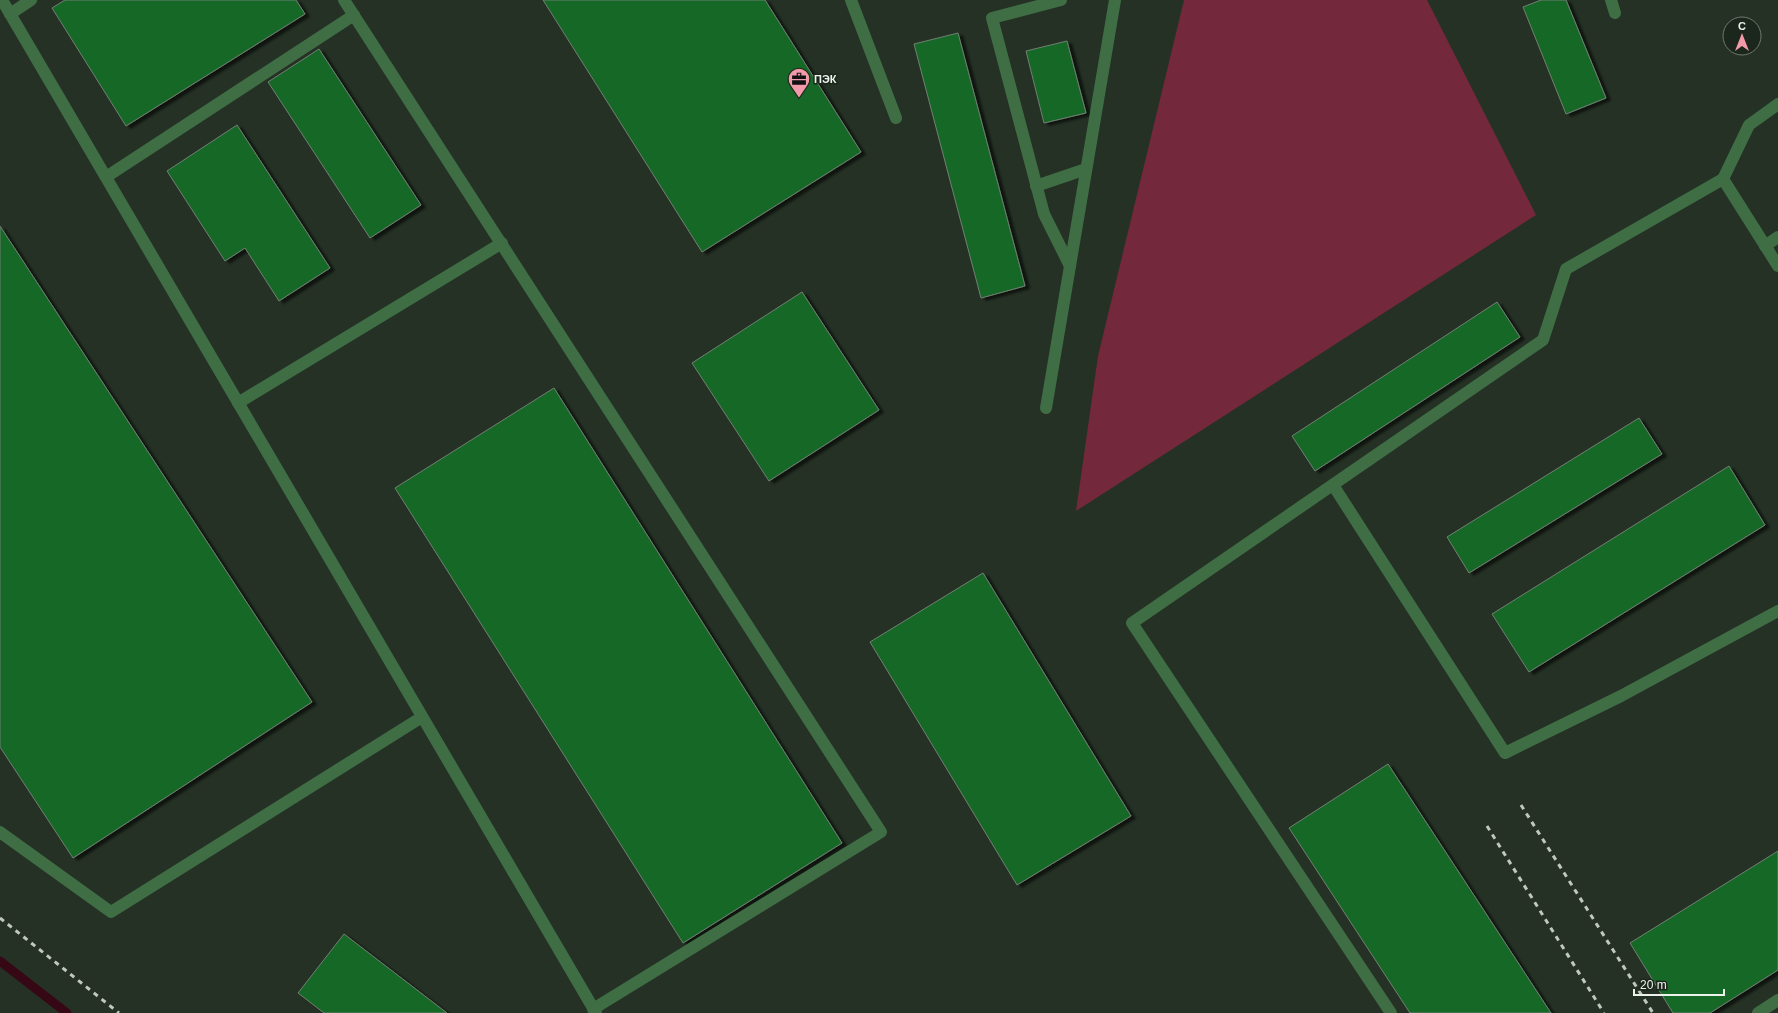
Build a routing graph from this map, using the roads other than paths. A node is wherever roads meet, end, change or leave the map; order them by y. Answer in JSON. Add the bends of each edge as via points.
{"nodes":[{"id":1,"x":2,"y":0,"type":"edge"},
{"id":2,"x":32,"y":0,"type":"edge"},
{"id":3,"x":344,"y":0,"type":"edge"},
{"id":4,"x":851,"y":0,"type":"edge"},
{"id":5,"x":1061,"y":0,"type":"edge"},
{"id":6,"x":1115,"y":0,"type":"edge"},
{"id":7,"x":1611,"y":0,"type":"edge"},
{"id":8,"x":1615,"y":13,"type":"dead end"},
{"id":9,"x":10,"y":14,"type":"junction"},
{"id":10,"x":354,"y":15,"type":"junction"},
{"id":11,"x":1778,"y":104,"type":"edge"},
{"id":12,"x":896,"y":118,"type":"dead end"},
{"id":13,"x":1086,"y":169,"type":"junction"},
{"id":14,"x":106,"y":177,"type":"junction"},
{"id":15,"x":1723,"y":179,"type":"junction"},
{"id":16,"x":1036,"y":186,"type":"junction"},
{"id":17,"x":1778,"y":238,"type":"edge"},
{"id":18,"x":502,"y":243,"type":"junction"},
{"id":19,"x":1765,"y":246,"type":"junction"},
{"id":20,"x":1070,"y":266,"type":"junction"},
{"id":21,"x":1778,"y":266,"type":"edge"},
{"id":22,"x":238,"y":403,"type":"junction"},
{"id":23,"x":1046,"y":408,"type":"dead end"},
{"id":24,"x":1333,"y":485,"type":"junction"},
{"id":25,"x":1778,"y":611,"type":"edge"},
{"id":26,"x":422,"y":717,"type":"junction"},
{"id":27,"x":0,"y":832,"type":"edge"},
{"id":28,"x":1778,"y":1000,"type":"edge"},
{"id":29,"x":595,"y":1011,"type":"edge"},
{"id":30,"x":1391,"y":1013,"type":"edge"},
{"id":31,"x":1758,"y":1013,"type":"edge"}],
"edges":[{"from":1,"to":9,"type":"lane"},
{"from":2,"to":9,"type":"lane"},
{"from":3,"to":10,"type":"lane"},
{"from":4,"to":12,"type":"lane"},
{"from":5,"to":16,"type":"lane","via":[[992,18]]},
{"from":6,"to":13,"type":"lane"},
{"from":7,"to":8,"type":"lane"},
{"from":9,"to":14,"type":"lane"},
{"from":10,"to":14,"type":"lane"},
{"from":10,"to":18,"type":"lane"},
{"from":11,"to":15,"type":"lane","via":[[1749,125]]},
{"from":13,"to":16,"type":"lane"},
{"from":13,"to":20,"type":"lane"},
{"from":14,"to":22,"type":"lane"},
{"from":15,"to":19,"type":"lane"},
{"from":15,"to":24,"type":"lane","via":[[1566,269],[1543,340]]},
{"from":16,"to":20,"type":"lane","via":[[1044,214]]},
{"from":17,"to":19,"type":"lane"},
{"from":18,"to":22,"type":"lane"},
{"from":18,"to":29,"type":"lane","via":[[881,832]]},
{"from":19,"to":21,"type":"lane"},
{"from":20,"to":23,"type":"lane"},
{"from":22,"to":26,"type":"lane"},
{"from":24,"to":25,"type":"lane","via":[[1505,753],[1621,696]]},
{"from":24,"to":30,"type":"lane","via":[[1132,623]]},
{"from":26,"to":27,"type":"lane","via":[[111,912]]},
{"from":26,"to":29,"type":"lane"},
{"from":28,"to":31,"type":"lane"}]}
